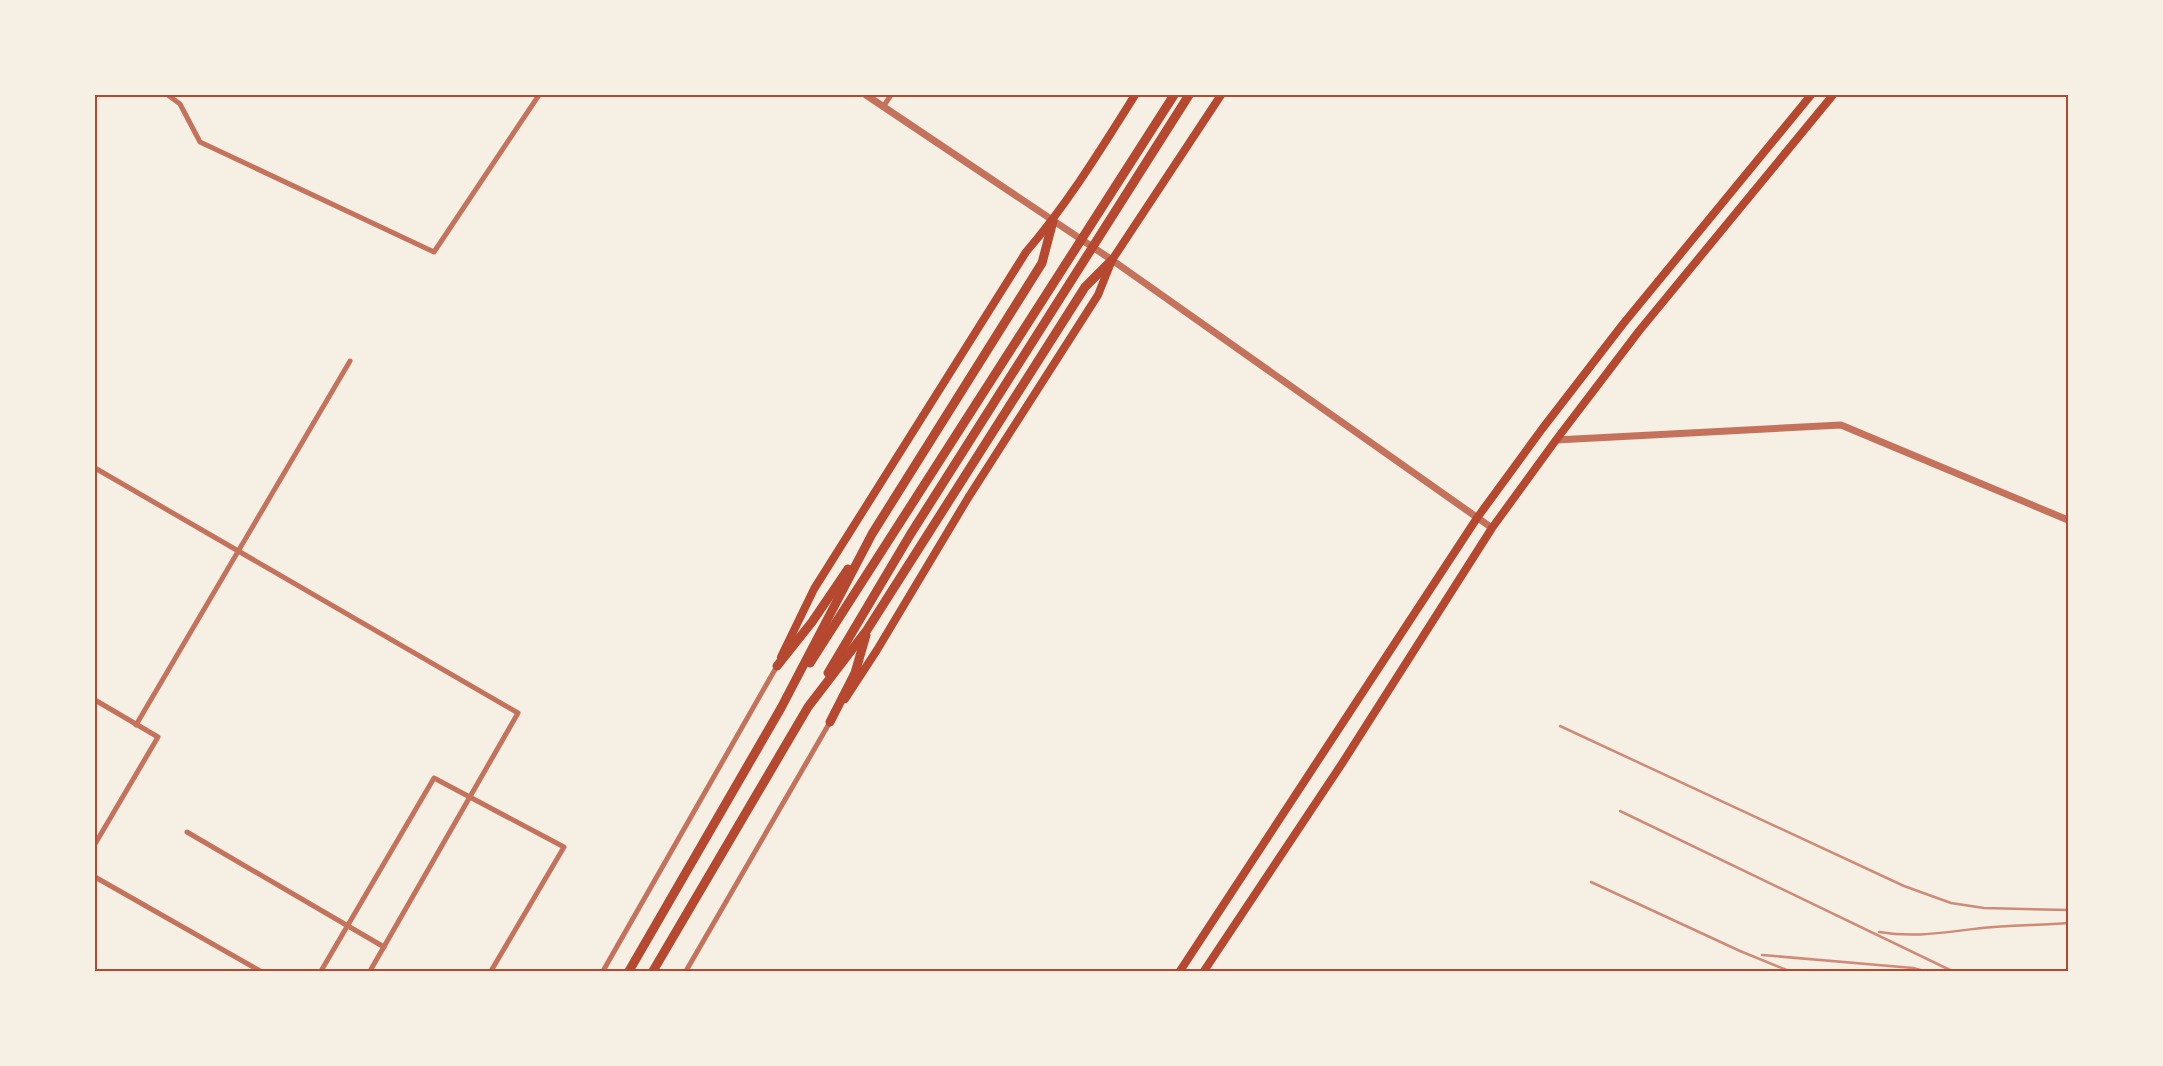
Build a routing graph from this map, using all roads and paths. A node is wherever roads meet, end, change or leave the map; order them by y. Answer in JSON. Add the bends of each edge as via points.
{"nodes":[{"id":1,"x":168,"y":95,"type":"edge"},
{"id":2,"x":539,"y":95,"type":"edge"},
{"id":3,"x":866,"y":95,"type":"edge"},
{"id":4,"x":891,"y":95,"type":"edge"},
{"id":5,"x":1136,"y":95,"type":"edge"},
{"id":6,"x":1174,"y":95,"type":"edge"},
{"id":7,"x":1189,"y":95,"type":"edge"},
{"id":8,"x":1221,"y":95,"type":"edge"},
{"id":9,"x":1811,"y":95,"type":"edge"},
{"id":10,"x":1833,"y":95,"type":"edge"},
{"id":11,"x":883,"y":107,"type":"junction"},
{"id":12,"x":1053,"y":220,"type":"junction"},
{"id":13,"x":1112,"y":260,"type":"junction"},
{"id":14,"x":350,"y":361,"type":"dead end"},
{"id":15,"x":1556,"y":440,"type":"junction"},
{"id":16,"x":95,"y":468,"type":"edge"},
{"id":17,"x":1477,"y":518,"type":"junction"},
{"id":18,"x":2068,"y":520,"type":"edge"},
{"id":19,"x":1492,"y":528,"type":"junction"},
{"id":20,"x":872,"y":534,"type":"junction"},
{"id":21,"x":238,"y":551,"type":"junction"},
{"id":22,"x":867,"y":630,"type":"junction"},
{"id":23,"x":777,"y":666,"type":"junction"},
{"id":24,"x":95,"y":700,"type":"edge"},
{"id":25,"x":781,"y":708,"type":"junction"},
{"id":26,"x":805,"y":712,"type":"junction"},
{"id":27,"x":830,"y":722,"type":"junction"},
{"id":28,"x":136,"y":725,"type":"junction"},
{"id":29,"x":470,"y":798,"type":"junction"},
{"id":30,"x":186,"y":832,"type":"dead end"},
{"id":31,"x":95,"y":844,"type":"edge"},
{"id":32,"x":95,"y":877,"type":"edge"},
{"id":33,"x":348,"y":926,"type":"junction"},
{"id":34,"x":384,"y":947,"type":"junction"},
{"id":35,"x":260,"y":971,"type":"edge"},
{"id":36,"x":321,"y":971,"type":"edge"},
{"id":37,"x":370,"y":971,"type":"edge"},
{"id":38,"x":492,"y":971,"type":"edge"},
{"id":39,"x":603,"y":971,"type":"edge"},
{"id":40,"x":629,"y":971,"type":"edge"},
{"id":41,"x":653,"y":971,"type":"edge"},
{"id":42,"x":686,"y":971,"type":"edge"},
{"id":43,"x":1180,"y":971,"type":"edge"},
{"id":44,"x":1204,"y":971,"type":"edge"}],
"edges":[{"from":1,"to":2,"type":"street","via":[[180,104],[200,142],[434,252]]},
{"from":3,"to":11,"type":"street"},
{"from":4,"to":11,"type":"street"},
{"from":5,"to":12,"type":"main road"},
{"from":6,"to":25,"type":"main road"},
{"from":7,"to":26,"type":"main road","via":[[910,535]]},
{"from":8,"to":13,"type":"main road"},
{"from":9,"to":17,"type":"main road","via":[[1623,324]]},
{"from":10,"to":15,"type":"main road","via":[[1639,331]]},
{"from":11,"to":12,"type":"street"},
{"from":12,"to":13,"type":"street"},
{"from":12,"to":20,"type":"main road","via":[[1042,263]]},
{"from":12,"to":23,"type":"main road","via":[[1026,252],[814,590]]},
{"from":13,"to":17,"type":"street"},
{"from":13,"to":22,"type":"main road","via":[[1085,287]]},
{"from":13,"to":27,"type":"main road","via":[[1098,295]]},
{"from":14,"to":21,"type":"street"},
{"from":15,"to":18,"type":"street","via":[[1841,425]]},
{"from":15,"to":19,"type":"main road"},
{"from":16,"to":21,"type":"street"},
{"from":17,"to":19,"type":"street"},
{"from":17,"to":43,"type":"main road"},
{"from":19,"to":44,"type":"main road","via":[[1343,762]]},
{"from":20,"to":23,"type":"main road","via":[[812,622]]},
{"from":20,"to":25,"type":"main road"},
{"from":21,"to":28,"type":"street"},
{"from":21,"to":29,"type":"street","via":[[518,714]]},
{"from":22,"to":26,"type":"main road"},
{"from":22,"to":27,"type":"main road","via":[[856,673]]},
{"from":23,"to":39,"type":"street"},
{"from":24,"to":28,"type":"street"},
{"from":25,"to":40,"type":"main road"},
{"from":26,"to":41,"type":"main road"},
{"from":27,"to":42,"type":"street"},
{"from":28,"to":31,"type":"street","via":[[158,737]]},
{"from":29,"to":33,"type":"street","via":[[434,778]]},
{"from":29,"to":34,"type":"street"},
{"from":29,"to":38,"type":"street","via":[[564,847]]},
{"from":30,"to":33,"type":"street"},
{"from":32,"to":35,"type":"street"},
{"from":33,"to":34,"type":"street"},
{"from":33,"to":36,"type":"street"},
{"from":34,"to":37,"type":"street"}]}
